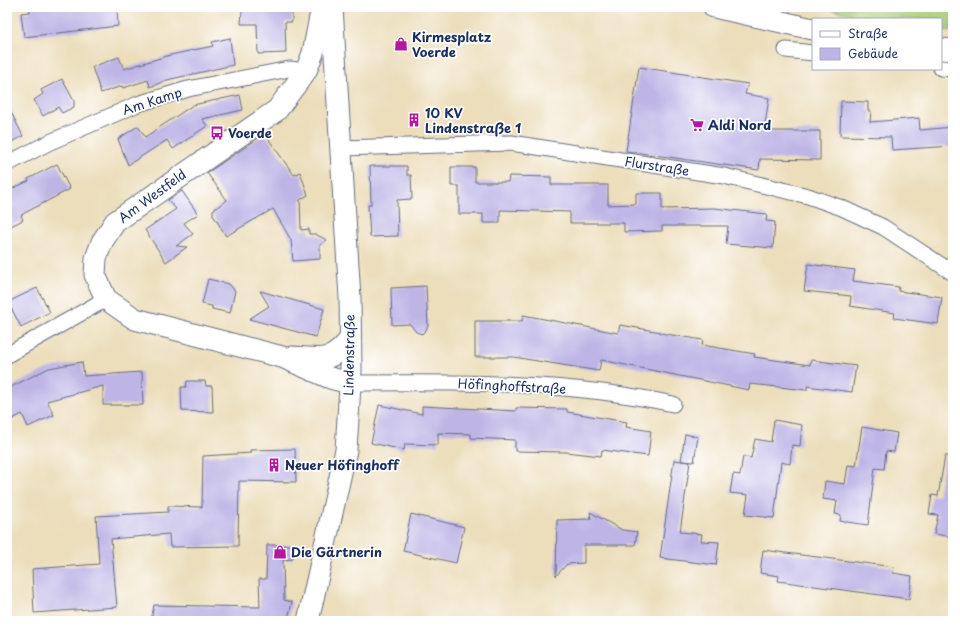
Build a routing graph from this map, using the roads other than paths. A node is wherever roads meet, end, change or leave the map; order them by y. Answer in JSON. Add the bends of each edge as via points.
{"nodes":[{"id":1,"x":322,"y":7,"type":"edge"},
{"id":2,"x":332,"y":7,"type":"edge"},
{"id":3,"x":714,"y":7,"type":"edge"},
{"id":4,"x":812,"y":29,"type":"edge"},
{"id":5,"x":942,"y":49,"type":"edge"},
{"id":6,"x":786,"y":50,"type":"dead end"},
{"id":7,"x":953,"y":50,"type":"edge"},
{"id":8,"x":812,"y":53,"type":"edge"},
{"id":9,"x":942,"y":68,"type":"edge"},
{"id":10,"x":953,"y":69,"type":"edge"},
{"id":11,"x":306,"y":71,"type":"junction"},
{"id":12,"x":337,"y":84,"type":"junction"},
{"id":13,"x":340,"y":148,"type":"junction"},
{"id":14,"x":7,"y":164,"type":"edge"},
{"id":15,"x":953,"y":273,"type":"edge"},
{"id":16,"x":106,"y":299,"type":"junction"},
{"id":17,"x":350,"y":339,"type":"junction"},
{"id":18,"x":7,"y":355,"type":"edge"},
{"id":19,"x":282,"y":357,"type":"junction"},
{"id":20,"x":350,"y":383,"type":"junction"},
{"id":21,"x":672,"y":404,"type":"dead end"},
{"id":22,"x":308,"y":621,"type":"edge"}],
"edges":[{"from":1,"to":11,"type":"main road","name":"Am Westfeld","via":[[313,53]]},
{"from":2,"to":12,"type":"main road","name":"Lindenstraße"},
{"from":3,"to":4,"type":"main road"},
{"from":5,"to":7,"type":"main road"},
{"from":6,"to":8,"type":"street"},
{"from":9,"to":10,"type":"street"},
{"from":11,"to":12,"type":"main road"},
{"from":11,"to":14,"type":"street","name":"Am Kamp","via":[[289,69],[188,89],[138,104],[50,142]]},
{"from":11,"to":16,"type":"main road","name":"Am Westfeld","via":[[277,110],[116,222],[102,242],[96,258],[95,275]]},
{"from":12,"to":13,"type":"main road","name":"Lindenstraße"},
{"from":13,"to":15,"type":"street","name":"Flurstraße","via":[[511,143],[724,176],[808,196],[842,208],[882,227]]},
{"from":13,"to":17,"type":"main road","name":"Lindenstraße","via":[[350,298]]},
{"from":16,"to":18,"type":"street"},
{"from":16,"to":19,"type":"main road","via":[[135,318]]},
{"from":17,"to":19,"type":"main road","via":[[339,353],[329,359]]},
{"from":17,"to":20,"type":"main road","name":"Lindenstraße"},
{"from":19,"to":20,"type":"main road","via":[[330,378]]},
{"from":20,"to":21,"type":"street","name":"Höfinghoffstraße","via":[[473,382],[568,388],[635,396]]},
{"from":20,"to":22,"type":"main road","name":"Lindenstraße","via":[[346,450]]}]}
